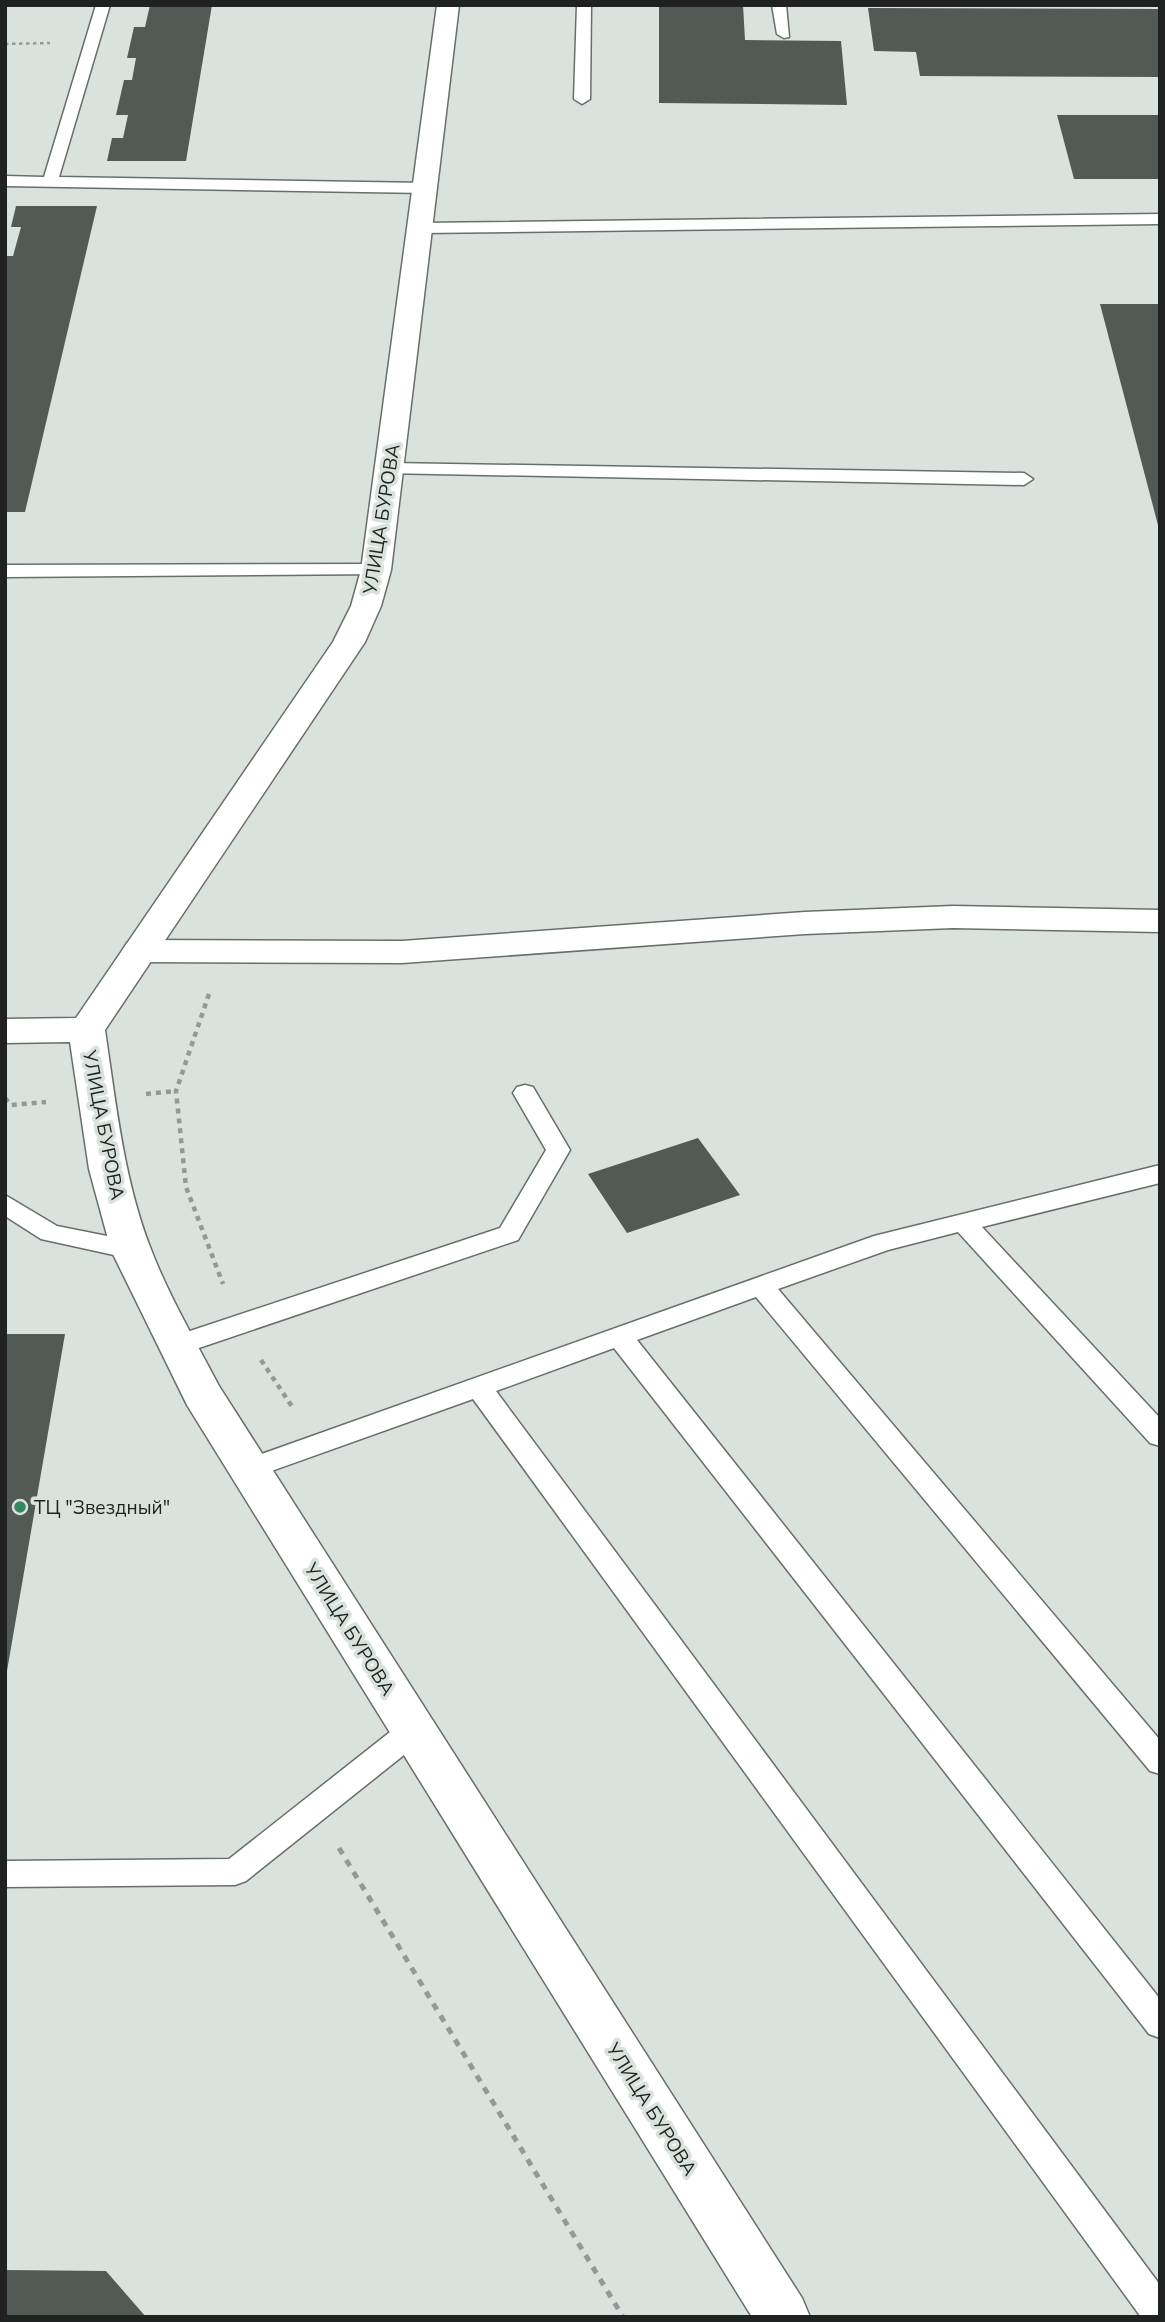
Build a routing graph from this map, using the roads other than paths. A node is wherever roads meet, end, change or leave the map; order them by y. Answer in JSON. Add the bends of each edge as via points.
{"nodes":[{"id":1,"x":103,"y":5,"type":"edge"},
{"id":2,"x":448,"y":5,"type":"edge"},
{"id":3,"x":584,"y":5,"type":"edge"},
{"id":4,"x":779,"y":5,"type":"edge"},
{"id":5,"x":784,"y":34,"type":"dead end"},
{"id":6,"x":582,"y":99,"type":"dead end"},
{"id":7,"x":5,"y":181,"type":"edge"},
{"id":8,"x":50,"y":182,"type":"junction"},
{"id":9,"x":426,"y":188,"type":"junction"},
{"id":10,"x":1160,"y":219,"type":"edge"},
{"id":11,"x":421,"y":228,"type":"junction"},
{"id":12,"x":390,"y":469,"type":"junction"},
{"id":13,"x":1024,"y":479,"type":"dead end"},
{"id":14,"x":376,"y":570,"type":"junction"},
{"id":15,"x":5,"y":571,"type":"edge"},
{"id":16,"x":1160,"y":921,"type":"edge"},
{"id":17,"x":140,"y":951,"type":"junction"},
{"id":18,"x":87,"y":1030,"type":"junction"},
{"id":19,"x":5,"y":1031,"type":"edge"},
{"id":20,"x":526,"y":1093,"type":"dead end"},
{"id":21,"x":1155,"y":1181,"type":"edge"},
{"id":22,"x":5,"y":1203,"type":"edge"},
{"id":23,"x":963,"y":1222,"type":"junction"},
{"id":24,"x":132,"y":1250,"type":"junction"},
{"id":25,"x":761,"y":1286,"type":"junction"},
{"id":26,"x":619,"y":1336,"type":"junction"},
{"id":27,"x":178,"y":1345,"type":"junction"},
{"id":28,"x":478,"y":1387,"type":"junction"},
{"id":29,"x":1160,"y":1436,"type":"edge"},
{"id":30,"x":249,"y":1469,"type":"junction"},
{"id":31,"x":414,"y":1730,"type":"junction"},
{"id":32,"x":1160,"y":1762,"type":"edge"},
{"id":33,"x":5,"y":1874,"type":"edge"},
{"id":34,"x":1160,"y":2024,"type":"edge"},
{"id":35,"x":1160,"y":2314,"type":"edge"},
{"id":36,"x":783,"y":2317,"type":"edge"}],
"edges":[{"from":1,"to":8,"type":"lane"},
{"from":2,"to":9,"type":"main road","name":"УЛИЦА БУРОВА"},
{"from":3,"to":6,"type":"lane"},
{"from":4,"to":5,"type":"lane"},
{"from":7,"to":8,"type":"lane"},
{"from":8,"to":9,"type":"lane"},
{"from":9,"to":11,"type":"main road","name":"УЛИЦА БУРОВА"},
{"from":10,"to":11,"type":"lane"},
{"from":11,"to":12,"type":"main road","name":"УЛИЦА БУРОВА"},
{"from":12,"to":13,"type":"lane"},
{"from":12,"to":14,"type":"main road","name":"УЛИЦА БУРОВА"},
{"from":14,"to":15,"type":"lane"},
{"from":14,"to":17,"type":"main road","name":"УЛИЦА БУРОВА","via":[[349,642]]},
{"from":16,"to":17,"type":"main road","via":[[953,917],[402,952]]},
{"from":17,"to":18,"type":"main road","name":"УЛИЦА БУРОВА"},
{"from":18,"to":19,"type":"main road"},
{"from":18,"to":24,"type":"main road","name":"УЛИЦА БУРОВА","via":[[109,1171]]},
{"from":20,"to":27,"type":"lane","via":[[558,1150],[509,1234]]},
{"from":21,"to":23,"type":"lane"},
{"from":22,"to":24,"type":"lane","via":[[50,1233]]},
{"from":23,"to":25,"type":"lane","via":[[883,1242]]},
{"from":23,"to":29,"type":"lane"},
{"from":24,"to":27,"type":"main road","name":"УЛИЦА БУРОВА"},
{"from":25,"to":26,"type":"lane"},
{"from":25,"to":32,"type":"lane"},
{"from":26,"to":28,"type":"lane"},
{"from":26,"to":34,"type":"lane"},
{"from":27,"to":30,"type":"main road","name":"УЛИЦА БУРОВА","via":[[202,1394]]},
{"from":28,"to":30,"type":"lane"},
{"from":28,"to":35,"type":"lane"},
{"from":30,"to":31,"type":"main road","name":"УЛИЦА БУРОВА"},
{"from":31,"to":33,"type":"lane","via":[[235,1872]]},
{"from":31,"to":36,"type":"main road","name":"УЛИЦА БУРОВА"}]}
